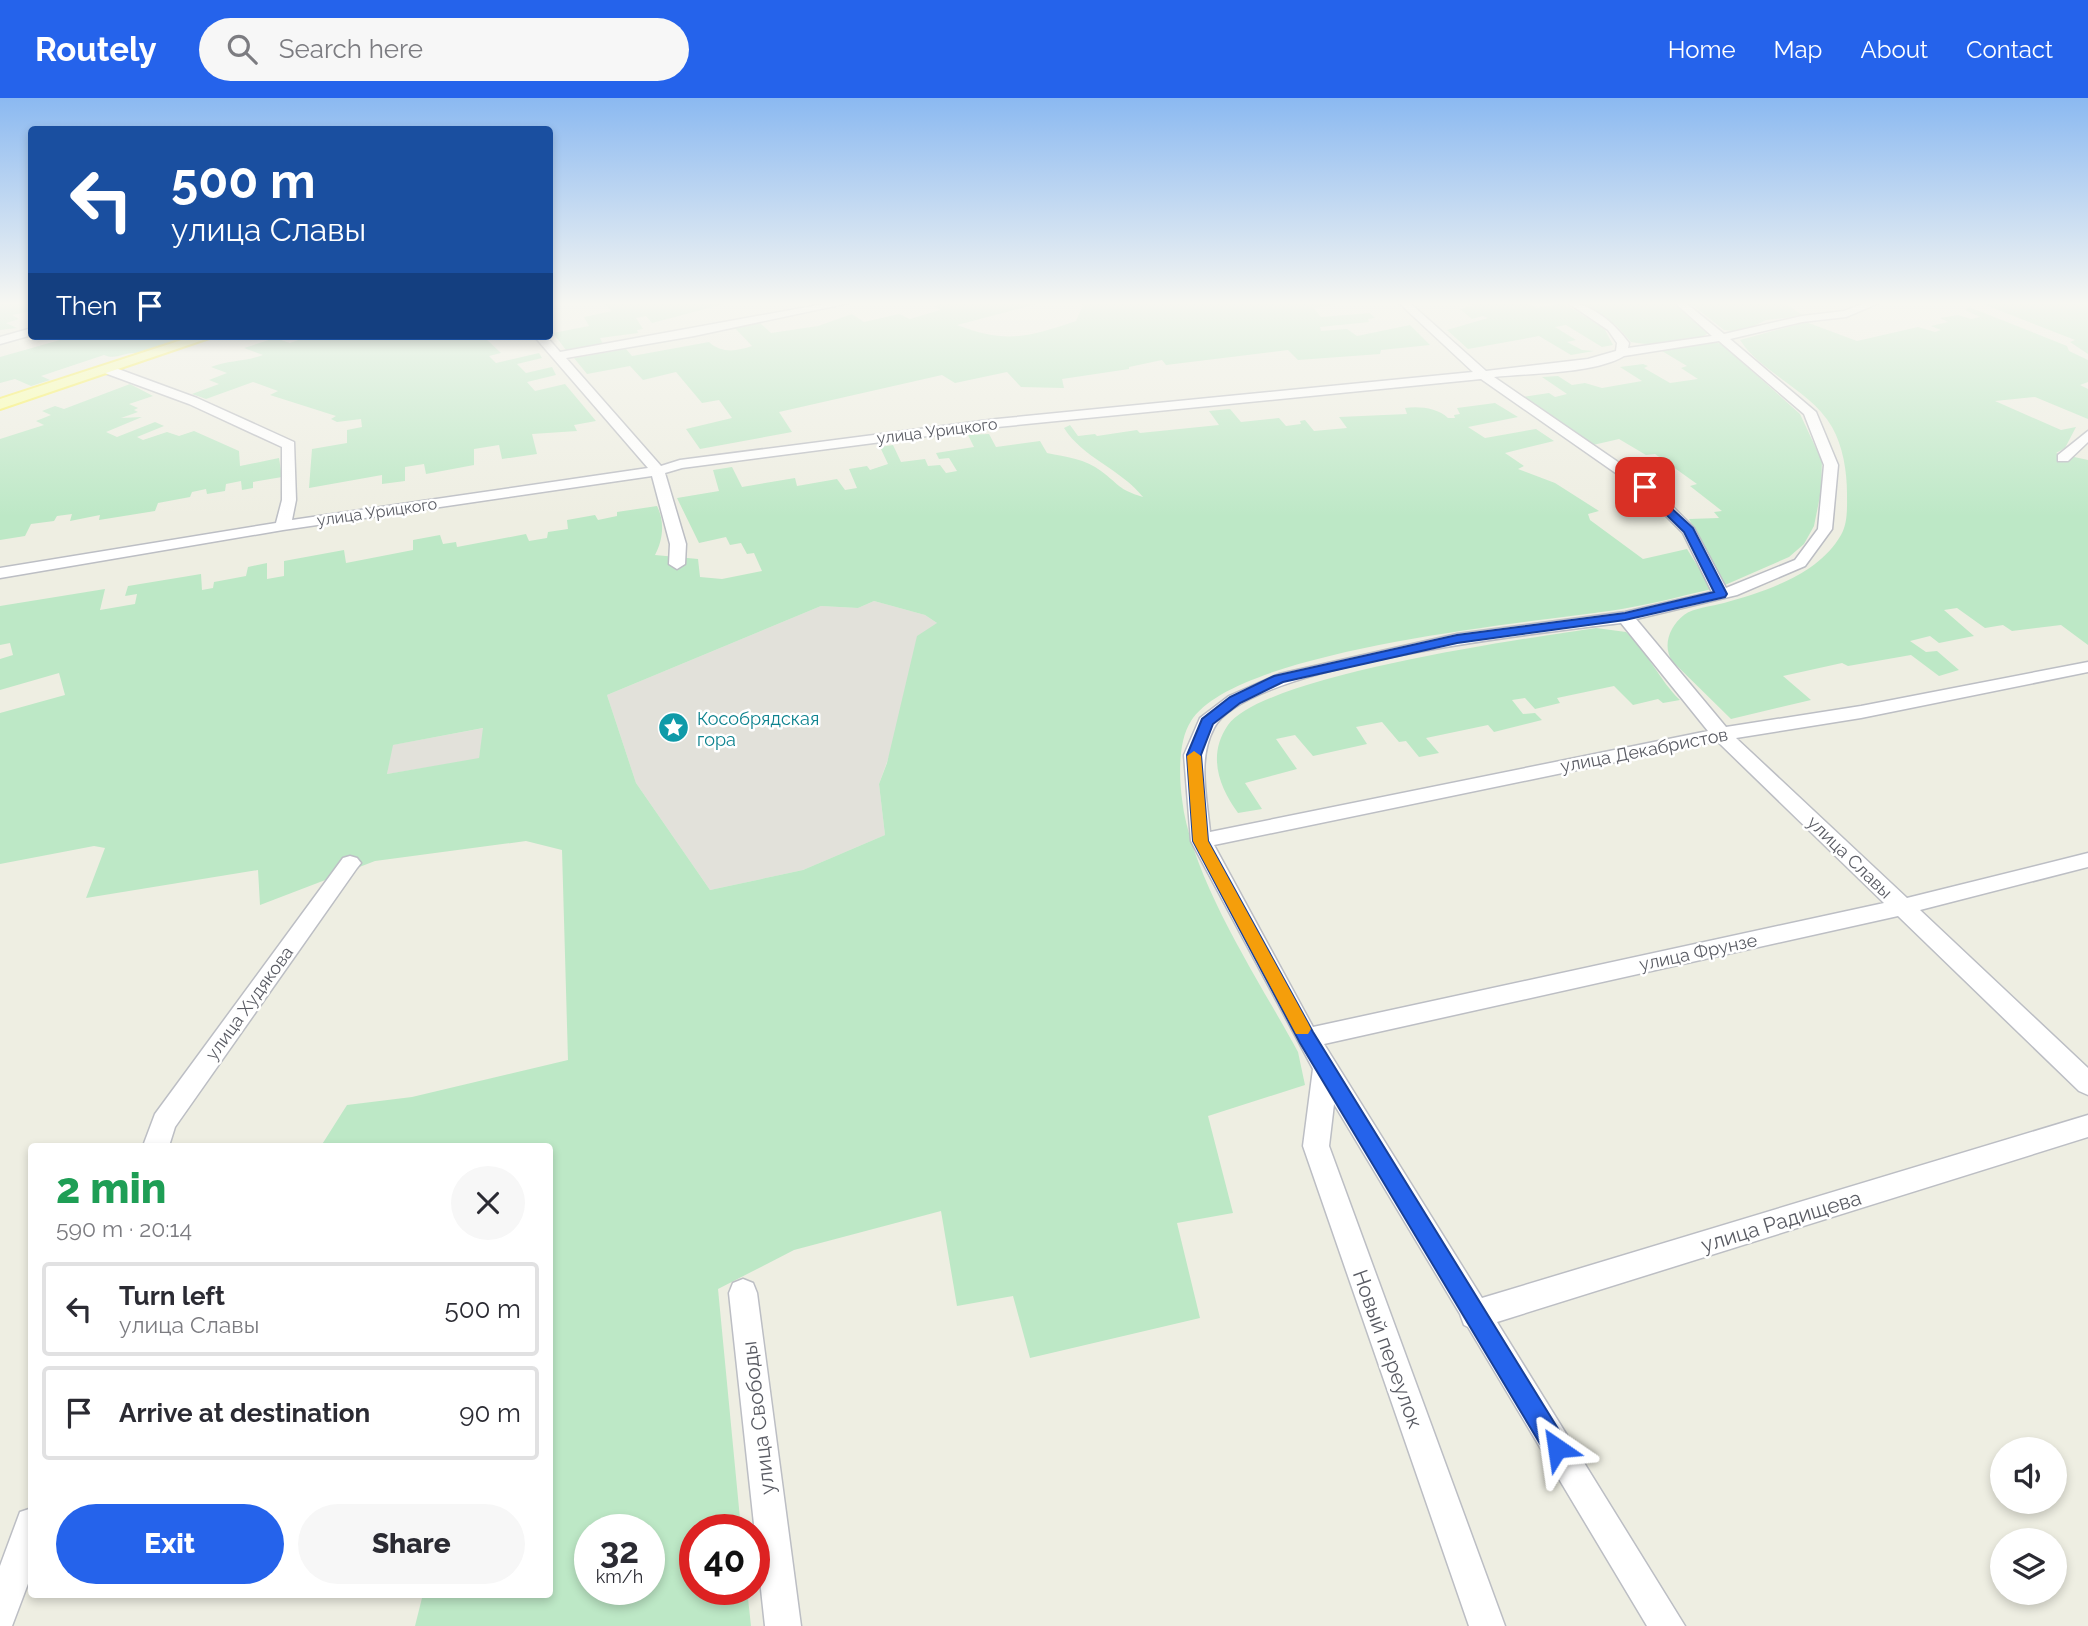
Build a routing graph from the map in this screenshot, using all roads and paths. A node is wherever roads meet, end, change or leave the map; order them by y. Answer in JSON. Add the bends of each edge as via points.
{"nodes":[{"id":1,"x":90,"y":374,"type":"edge"},
{"id":2,"x":120,"y":374,"type":"edge"},
{"id":3,"x":572,"y":374,"type":"edge"},
{"id":4,"x":1489,"y":374,"type":"edge"},
{"id":5,"x":1767,"y":374,"type":"edge"},
{"id":6,"x":1483,"y":375,"type":"junction"},
{"id":7,"x":0,"y":404,"type":"edge"},
{"id":8,"x":2088,"y":435,"type":"edge"},
{"id":9,"x":2063,"y":458,"type":"dead end"},
{"id":10,"x":658,"y":471,"type":"junction"},
{"id":11,"x":283,"y":526,"type":"junction"},
{"id":12,"x":677,"y":564,"type":"dead end"},
{"id":13,"x":0,"y":573,"type":"edge"},
{"id":14,"x":1721,"y":594,"type":"junction"},
{"id":15,"x":1625,"y":617,"type":"junction"},
{"id":16,"x":2088,"y":667,"type":"edge"},
{"id":17,"x":1721,"y":734,"type":"junction"},
{"id":18,"x":1201,"y":841,"type":"junction"},
{"id":19,"x":2088,"y":860,"type":"edge"},
{"id":20,"x":350,"y":863,"type":"dead end"},
{"id":21,"x":1902,"y":907,"type":"junction"},
{"id":22,"x":1307,"y":1038,"type":"junction"},
{"id":23,"x":1325,"y":1068,"type":"junction"},
{"id":24,"x":2088,"y":1084,"type":"edge"},
{"id":25,"x":2088,"y":1126,"type":"edge"},
{"id":26,"x":157,"y":1143,"type":"edge"},
{"id":27,"x":743,"y":1293,"type":"dead end"},
{"id":28,"x":1474,"y":1315,"type":"junction"},
{"id":29,"x":28,"y":1535,"type":"edge"},
{"id":30,"x":0,"y":1614,"type":"edge"},
{"id":31,"x":783,"y":1626,"type":"edge"},
{"id":32,"x":1487,"y":1626,"type":"edge"},
{"id":33,"x":1667,"y":1626,"type":"edge"}],
"edges":[{"from":1,"to":7,"type":"main road"},
{"from":2,"to":11,"type":"street","via":[[289,445],[289,500]]},
{"from":3,"to":10,"type":"street"},
{"from":4,"to":6,"type":"street","name":"улица Урицкого"},
{"from":5,"to":14,"type":"street","via":[[1810,412],[1831,466],[1825,529],[1800,563]]},
{"from":6,"to":10,"type":"street","name":"улица Урицкого","via":[[997,423],[680,464]]},
{"from":6,"to":14,"type":"street","via":[[1645,487],[1689,531]]},
{"from":8,"to":9,"type":"street"},
{"from":10,"to":11,"type":"street","name":"улица Урицкого"},
{"from":10,"to":12,"type":"street","via":[[678,544]]},
{"from":11,"to":13,"type":"street","name":"улица Урицкого"},
{"from":14,"to":15,"type":"street"},
{"from":15,"to":17,"type":"street","name":"улица Славы"},
{"from":15,"to":18,"type":"street","via":[[1457,639],[1332,665],[1279,679],[1235,700],[1207,722],[1194,755]]},
{"from":16,"to":17,"type":"street","name":"улица Декабристов","via":[[1861,712]]},
{"from":17,"to":18,"type":"street","name":"улица Декабристов"},
{"from":17,"to":21,"type":"street","name":"улица Славы"},
{"from":18,"to":22,"type":"street"},
{"from":19,"to":21,"type":"street","name":"улица Фрунзе"},
{"from":20,"to":26,"type":"street","name":"улица Худякова","via":[[164,1122]]},
{"from":21,"to":22,"type":"street","name":"улица Фрунзе"},
{"from":21,"to":24,"type":"street","name":"улица Славы"},
{"from":22,"to":23,"type":"street"},
{"from":23,"to":28,"type":"street"},
{"from":23,"to":32,"type":"street","name":"Новый переулок","via":[[1316,1146]]},
{"from":25,"to":28,"type":"street","name":"улица Радищева"},
{"from":27,"to":31,"type":"street","name":"улица Свободы"},
{"from":28,"to":33,"type":"street"},
{"from":29,"to":30,"type":"street"}]}
